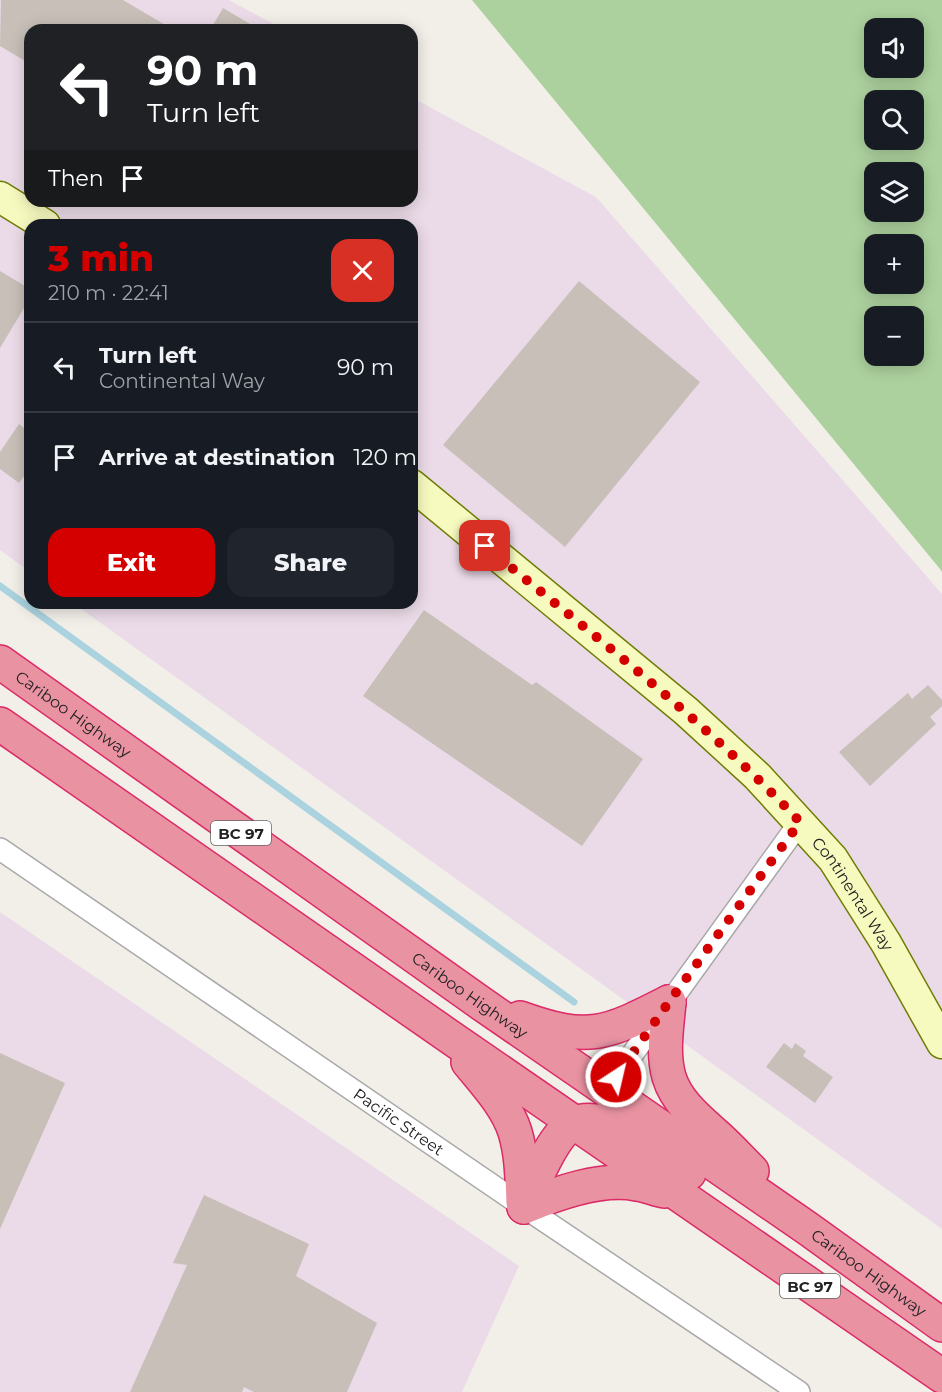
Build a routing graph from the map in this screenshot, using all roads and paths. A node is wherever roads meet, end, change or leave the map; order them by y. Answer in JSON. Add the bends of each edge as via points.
{"nodes":[{"id":1,"x":0,"y":197,"type":"edge"},
{"id":2,"x":35,"y":219,"type":"edge"},
{"id":3,"x":418,"y":490,"type":"edge"},
{"id":4,"x":0,"y":662,"type":"edge"},
{"id":5,"x":0,"y":724,"type":"edge"},
{"id":6,"x":800,"y":822,"type":"junction"},
{"id":7,"x":0,"y":849,"type":"edge"},
{"id":8,"x":257,"y":903,"type":"junction"},
{"id":9,"x":669,"y":1002,"type":"junction"},
{"id":10,"x":483,"y":1005,"type":"junction"},
{"id":11,"x":450,"y":1037,"type":"junction"},
{"id":12,"x":942,"y":1043,"type":"edge"},
{"id":13,"x":604,"y":1087,"type":"junction"},
{"id":14,"x":574,"y":1123,"type":"junction"},
{"id":15,"x":678,"y":1195,"type":"junction"},
{"id":16,"x":524,"y":1207,"type":"junction"},
{"id":17,"x":807,"y":1228,"type":"junction"},
{"id":18,"x":942,"y":1325,"type":"edge"},
{"id":19,"x":942,"y":1338,"type":"edge"},
{"id":20,"x":942,"y":1376,"type":"edge"},
{"id":21,"x":799,"y":1392,"type":"edge"}],
"edges":[{"from":1,"to":2,"type":"street"},
{"from":3,"to":6,"type":"street","name":"Continental Way","via":[[686,711]]},
{"from":4,"to":10,"type":"highway","name":"Cariboo Highway","number":"BC 97"},
{"from":5,"to":8,"type":"highway","number":"BC 97"},
{"from":6,"to":9,"type":"street"},
{"from":6,"to":12,"type":"street","name":"Continental Way","via":[[833,859]]},
{"from":7,"to":16,"type":"street","name":"Pacific Street"},
{"from":8,"to":11,"type":"highway","number":"BC 97"},
{"from":8,"to":13,"type":"highway","via":[[292,907],[314,918],[555,1081],[572,1089],[590,1091]]},
{"from":9,"to":10,"type":"highway","via":[[631,1022],[586,1033],[546,1028]]},
{"from":9,"to":13,"type":"street","via":[[616,1077]]},
{"from":9,"to":17,"type":"highway","via":[[665,1050],[676,1094]]},
{"from":10,"to":13,"type":"highway","name":"Cariboo Highway","number":"BC 97"},
{"from":11,"to":14,"type":"highway","number":"BC 97"},
{"from":11,"to":16,"type":"highway","via":[[506,1111],[515,1130]]},
{"from":13,"to":17,"type":"highway","name":"Cariboo Highway","number":"BC 97"},
{"from":14,"to":15,"type":"highway","number":"BC 97"},
{"from":14,"to":16,"type":"highway","via":[[563,1132],[537,1173]]},
{"from":14,"to":19,"type":"highway","via":[[591,1120],[635,1136],[888,1308]]},
{"from":15,"to":16,"type":"highway","via":[[635,1183],[591,1184]]},
{"from":15,"to":20,"type":"highway","number":"BC 97"},
{"from":16,"to":21,"type":"street","name":"Pacific Street"},
{"from":17,"to":18,"type":"highway","name":"Cariboo Highway","number":"BC 97"}]}
